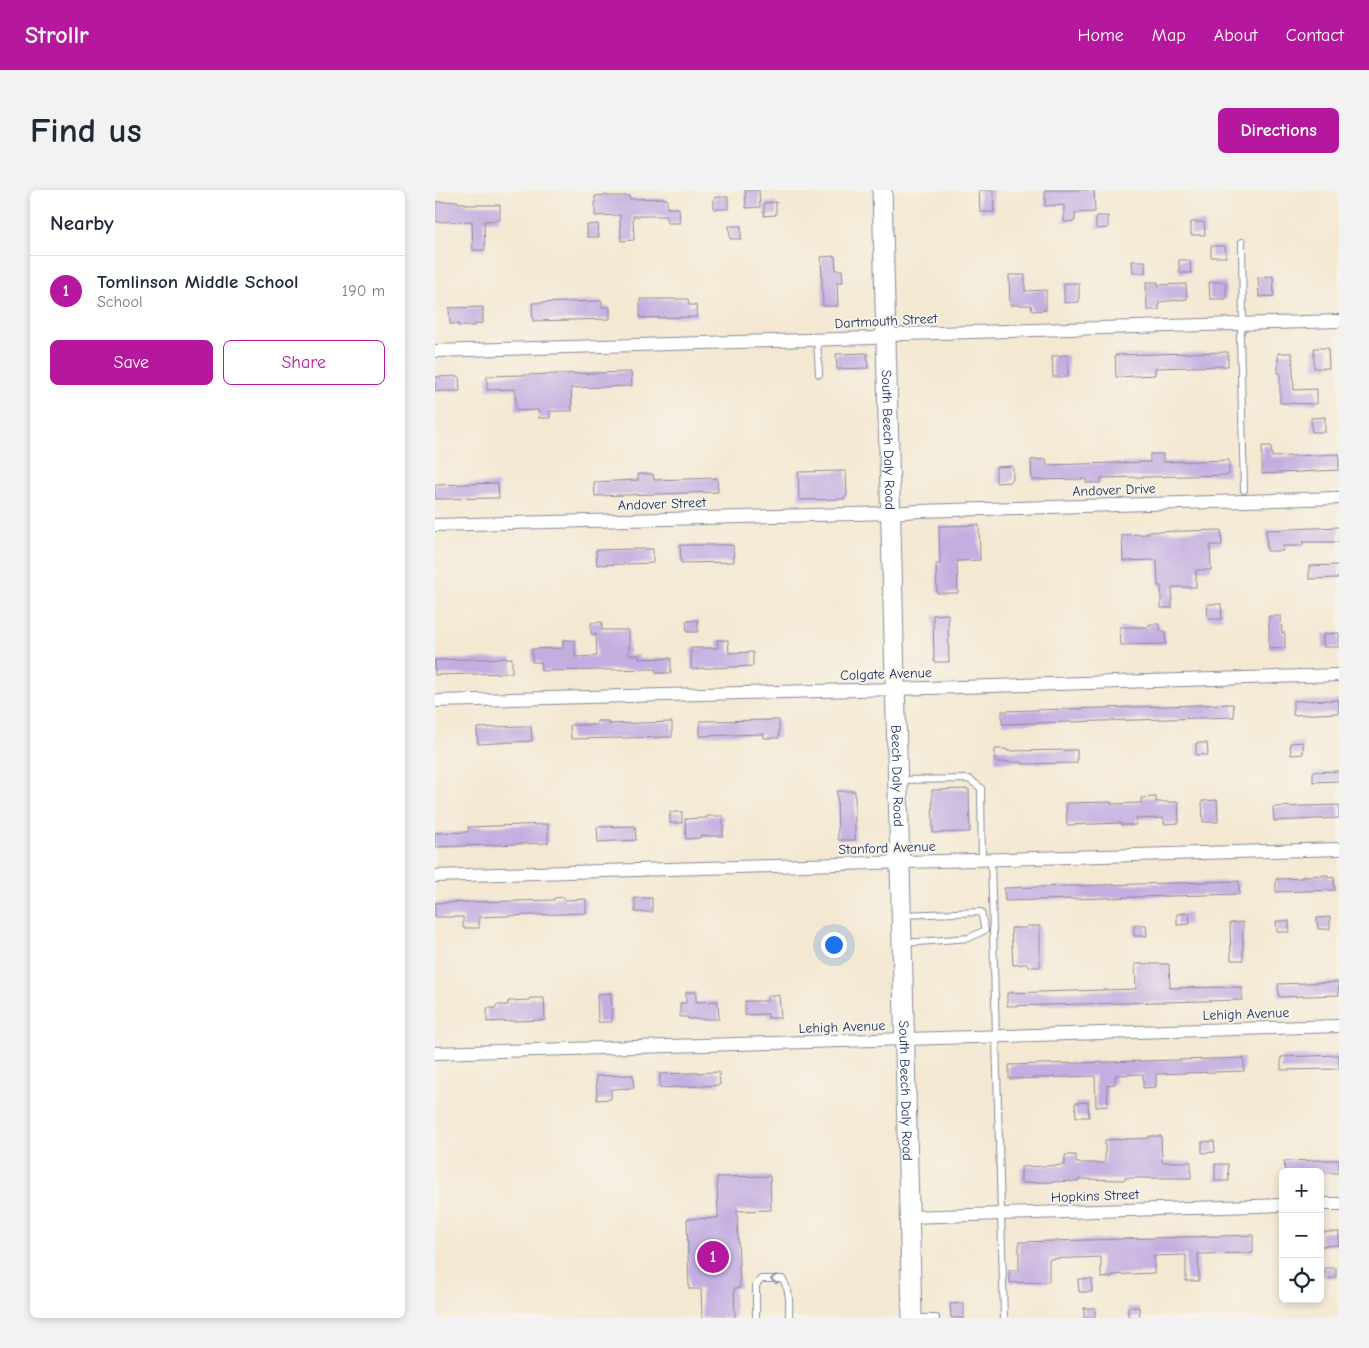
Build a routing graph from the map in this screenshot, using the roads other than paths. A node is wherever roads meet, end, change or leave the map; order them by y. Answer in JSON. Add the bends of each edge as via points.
{"nodes":[{"id":1,"x":882,"y":190,"type":"edge"},
{"id":2,"x":1241,"y":242,"type":"dead end"},
{"id":3,"x":1339,"y":322,"type":"edge"},
{"id":4,"x":1243,"y":325,"type":"junction"},
{"id":5,"x":885,"y":336,"type":"junction"},
{"id":6,"x":817,"y":340,"type":"junction"},
{"id":7,"x":435,"y":351,"type":"edge"},
{"id":8,"x":819,"y":374,"type":"dead end"},
{"id":9,"x":1244,"y":490,"type":"dead end"},
{"id":10,"x":1339,"y":498,"type":"edge"},
{"id":11,"x":891,"y":513,"type":"junction"},
{"id":12,"x":435,"y":525,"type":"edge"},
{"id":13,"x":1339,"y":675,"type":"edge"},
{"id":14,"x":895,"y":689,"type":"junction"},
{"id":15,"x":435,"y":701,"type":"edge"},
{"id":16,"x":898,"y":780,"type":"junction"},
{"id":17,"x":1339,"y":849,"type":"edge"},
{"id":18,"x":986,"y":860,"type":"junction"},
{"id":19,"x":900,"y":863,"type":"junction"},
{"id":20,"x":435,"y":876,"type":"edge"},
{"id":21,"x":901,"y":914,"type":"junction"},
{"id":22,"x":902,"y":944,"type":"junction"},
{"id":23,"x":1339,"y":1026,"type":"edge"},
{"id":24,"x":996,"y":1037,"type":"junction"},
{"id":25,"x":905,"y":1040,"type":"junction"},
{"id":26,"x":435,"y":1053,"type":"edge"},
{"id":27,"x":1324,"y":1204,"type":"edge"},
{"id":28,"x":1339,"y":1204,"type":"edge"},
{"id":29,"x":1279,"y":1206,"type":"edge"},
{"id":30,"x":1000,"y":1214,"type":"junction"},
{"id":31,"x":909,"y":1217,"type":"junction"},
{"id":32,"x":755,"y":1318,"type":"edge"},
{"id":33,"x":789,"y":1318,"type":"edge"},
{"id":34,"x":912,"y":1318,"type":"edge"},
{"id":35,"x":936,"y":1318,"type":"edge"},
{"id":36,"x":1004,"y":1318,"type":"edge"}],
"edges":[{"from":1,"to":5,"type":"main road","name":"South Beech Daly Road"},
{"from":2,"to":4,"type":"lane"},
{"from":3,"to":4,"type":"street","name":"Dartmouth Street"},
{"from":4,"to":5,"type":"street","name":"Dartmouth Street"},
{"from":4,"to":9,"type":"lane","via":[[1240,336]]},
{"from":5,"to":6,"type":"street","name":"Dartmouth Street"},
{"from":5,"to":11,"type":"main road","name":"South Beech Daly Road"},
{"from":6,"to":7,"type":"street","name":"Dartmouth Street"},
{"from":6,"to":8,"type":"lane"},
{"from":10,"to":11,"type":"street","name":"Andover Drive"},
{"from":11,"to":12,"type":"street","name":"Andover Street"},
{"from":11,"to":14,"type":"main road","name":"South Beech Daly Road"},
{"from":13,"to":14,"type":"street","name":"Colgate Avenue"},
{"from":14,"to":15,"type":"street","name":"Colgate Avenue"},
{"from":14,"to":16,"type":"main road","name":"Beech Daly Road"},
{"from":16,"to":18,"type":"lane","via":[[969,779],[981,788]]},
{"from":16,"to":19,"type":"main road","name":"Beech Daly Road"},
{"from":17,"to":18,"type":"street","name":"Stanford Avenue"},
{"from":18,"to":19,"type":"street","name":"Stanford Avenue"},
{"from":18,"to":24,"type":"lane"},
{"from":19,"to":20,"type":"street","name":"Stanford Avenue"},
{"from":19,"to":21,"type":"main road","name":"South Beech Daly Road"},
{"from":21,"to":22,"type":"main road","name":"South Beech Daly Road"},
{"from":21,"to":22,"type":"lane","via":[[981,912],[985,930],[969,938]]},
{"from":22,"to":25,"type":"main road","name":"South Beech Daly Road"},
{"from":23,"to":24,"type":"street","name":"Lehigh Avenue"},
{"from":24,"to":25,"type":"street","name":"Lehigh Avenue"},
{"from":24,"to":30,"type":"lane"},
{"from":25,"to":26,"type":"street","name":"Lehigh Avenue"},
{"from":25,"to":31,"type":"main road","name":"South Beech Daly Road"},
{"from":27,"to":28,"type":"street"},
{"from":29,"to":30,"type":"street","name":"Hopkins Street"},
{"from":30,"to":31,"type":"street","name":"Hopkins Street"},
{"from":30,"to":36,"type":"lane"},
{"from":31,"to":34,"type":"main road","name":"South Beech Daly Road"},
{"from":33,"to":32,"type":"lane","one_way":true,"via":[[788,1292],[782,1279],[761,1279],[757,1285]]},
{"from":34,"to":35,"type":"lane"}]}
